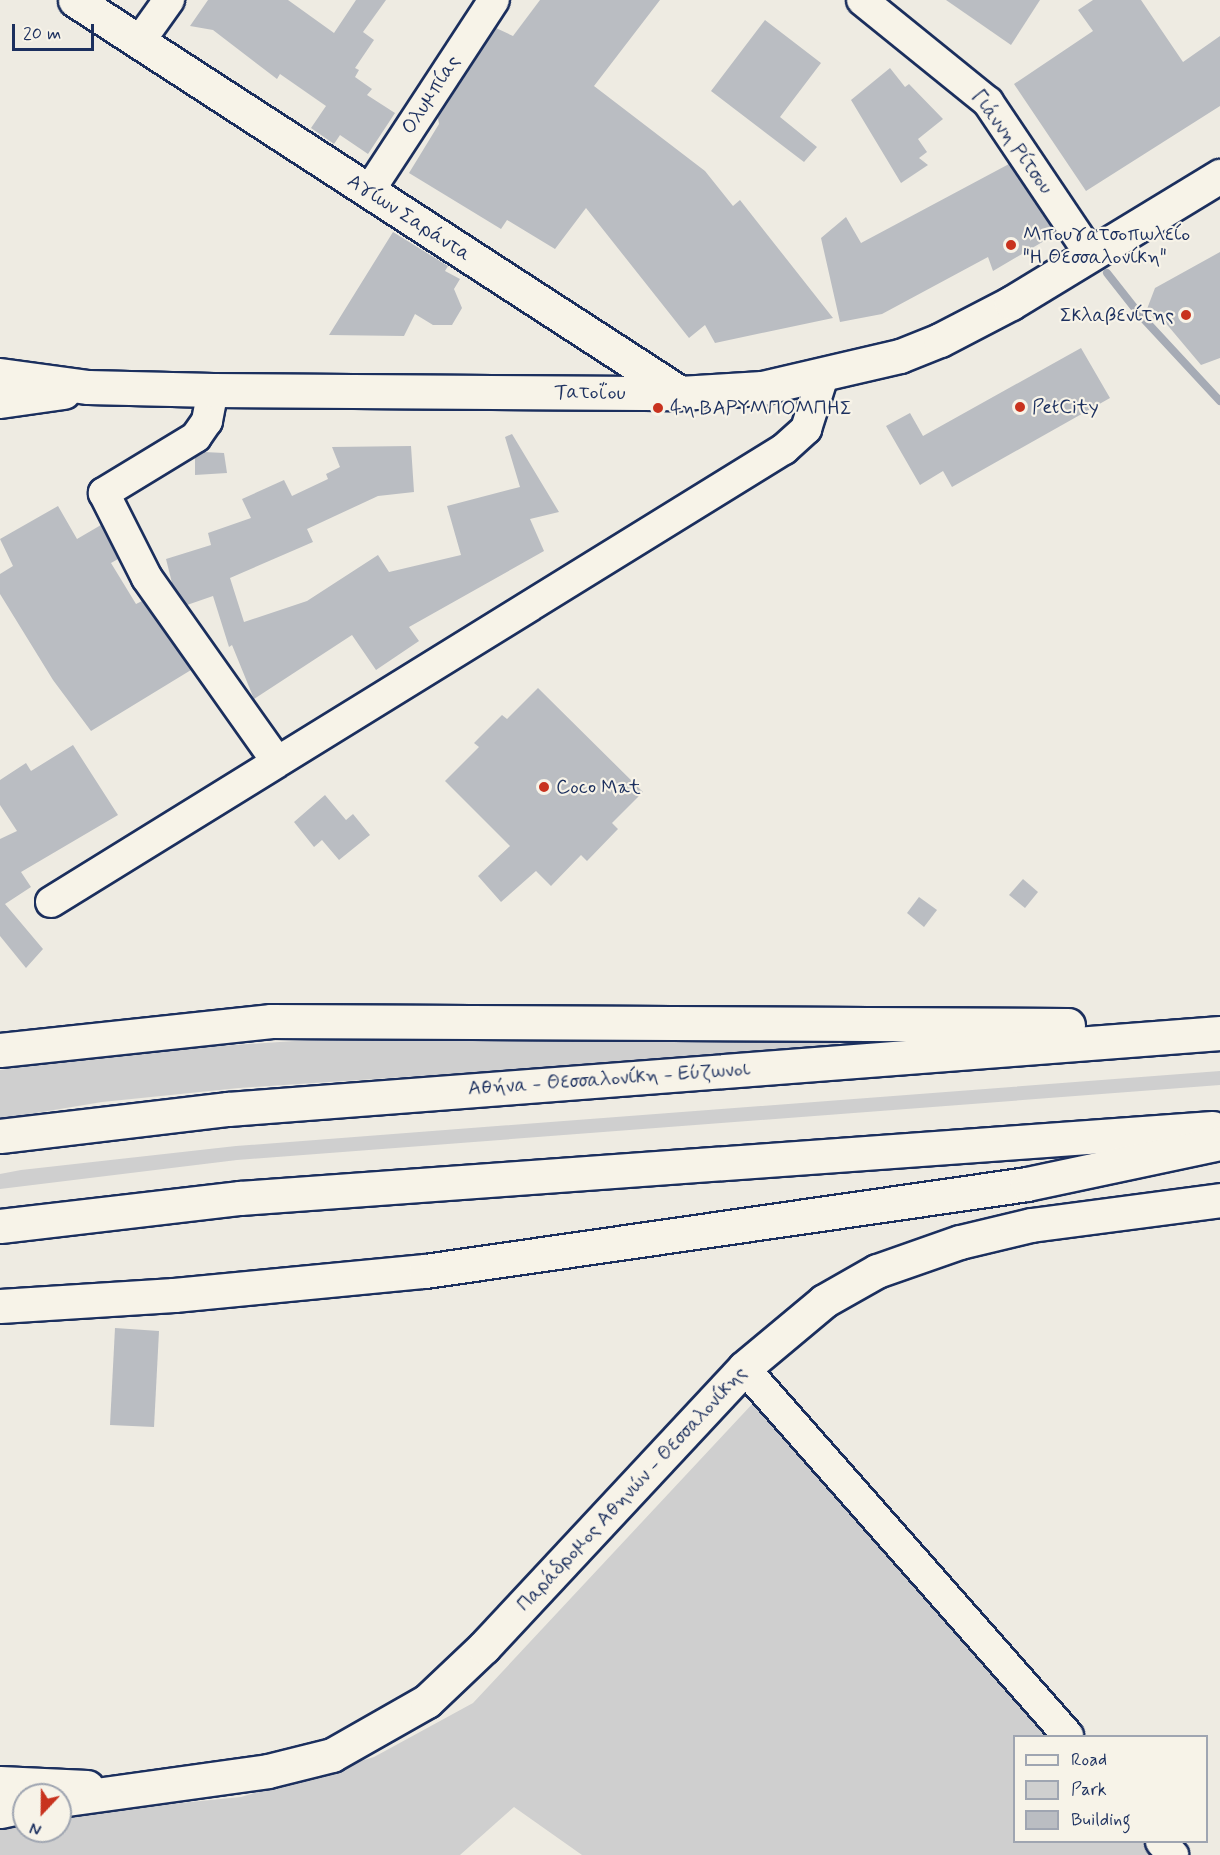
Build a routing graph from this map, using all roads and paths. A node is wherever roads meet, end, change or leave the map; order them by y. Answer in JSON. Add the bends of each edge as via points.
{"nodes":[{"id":1,"x":75,"y":0,"type":"edge"},
{"id":2,"x":169,"y":0,"type":"edge"},
{"id":3,"x":494,"y":0,"type":"edge"},
{"id":4,"x":862,"y":0,"type":"edge"},
{"id":5,"x":139,"y":42,"type":"junction"},
{"id":6,"x":1220,"y":176,"type":"edge"},
{"id":7,"x":369,"y":191,"type":"junction"},
{"id":8,"x":1090,"y":254,"type":"junction"},
{"id":9,"x":823,"y":376,"type":"junction"},
{"id":10,"x":4,"y":388,"type":"edge"},
{"id":11,"x":213,"y":390,"type":"junction"},
{"id":12,"x":680,"y":393,"type":"junction"},
{"id":13,"x":276,"y":760,"type":"junction"},
{"id":14,"x":51,"y":902,"type":"dead end"},
{"id":15,"x":0,"y":1028,"type":"edge"},
{"id":16,"x":1220,"y":1032,"type":"edge"},
{"id":17,"x":52,"y":1044,"type":"junction"},
{"id":18,"x":0,"y":1050,"type":"edge"},
{"id":19,"x":1220,"y":1127,"type":"edge"},
{"id":20,"x":0,"y":1136,"type":"edge"},
{"id":21,"x":1220,"y":1143,"type":"edge"},
{"id":22,"x":1220,"y":1200,"type":"edge"},
{"id":23,"x":0,"y":1226,"type":"edge"},
{"id":24,"x":0,"y":1306,"type":"edge"},
{"id":25,"x":744,"y":1368,"type":"junction"},
{"id":26,"x":1066,"y":1735,"type":"edge"},
{"id":27,"x":0,"y":1768,"type":"edge"},
{"id":28,"x":21,"y":1783,"type":"edge"},
{"id":29,"x":72,"y":1794,"type":"edge"},
{"id":30,"x":1162,"y":1843,"type":"edge"},
{"id":31,"x":1173,"y":1855,"type":"edge"}],
"edges":[{"from":1,"to":5,"type":"main road","name":"Αγίων Σαράντα"},
{"from":2,"to":5,"type":"street"},
{"from":3,"to":7,"type":"street","name":"Ολυμπίας"},
{"from":4,"to":8,"type":"street","name":"Γιάννη Ρίτσου","via":[[988,102]]},
{"from":5,"to":7,"type":"main road","name":"Αγίων Σαράντα"},
{"from":6,"to":8,"type":"main road","name":"Τατοΐου"},
{"from":7,"to":12,"type":"main road","name":"Αγίων Σαράντα"},
{"from":8,"to":9,"type":"main road","name":"Τατοΐου","via":[[1011,303],[940,340],[900,356]]},
{"from":9,"to":12,"type":"main road","name":"Τατοΐου","via":[[762,387]]},
{"from":9,"to":13,"type":"street","via":[[806,429],[784,448]]},
{"from":10,"to":11,"type":"main road","name":"Τατοΐου"},
{"from":11,"to":12,"type":"main road","name":"Τατοΐου"},
{"from":11,"to":13,"type":"street","via":[[207,421],[196,437],[104,493],[147,578]]},
{"from":13,"to":14,"type":"street"},
{"from":15,"to":17,"type":"main road"},
{"from":16,"to":17,"type":"main road","via":[[1174,1025],[271,1021]]},
{"from":16,"to":20,"type":"main road","name":"Αθήνα - Θεσσαλονίκη - Εύζωνοι","via":[[228,1109]]},
{"from":17,"to":18,"type":"main road"},
{"from":19,"to":23,"type":"main road","via":[[252,1197]]},
{"from":21,"to":24,"type":"main road","via":[[1015,1186],[425,1271],[174,1295]]},
{"from":22,"to":25,"type":"main road","name":"Παράδρομος Αθηνών - Θεσσαλονίκης","via":[[1031,1225],[960,1242],[888,1267],[825,1301]]},
{"from":25,"to":26,"type":"street"},
{"from":25,"to":29,"type":"main road","name":"Παράδρομος Αθηνών - Θεσσαλονίκης","via":[[484,1647],[427,1701],[332,1755],[268,1771]]},
{"from":27,"to":28,"type":"main road"},
{"from":30,"to":31,"type":"street"}]}
